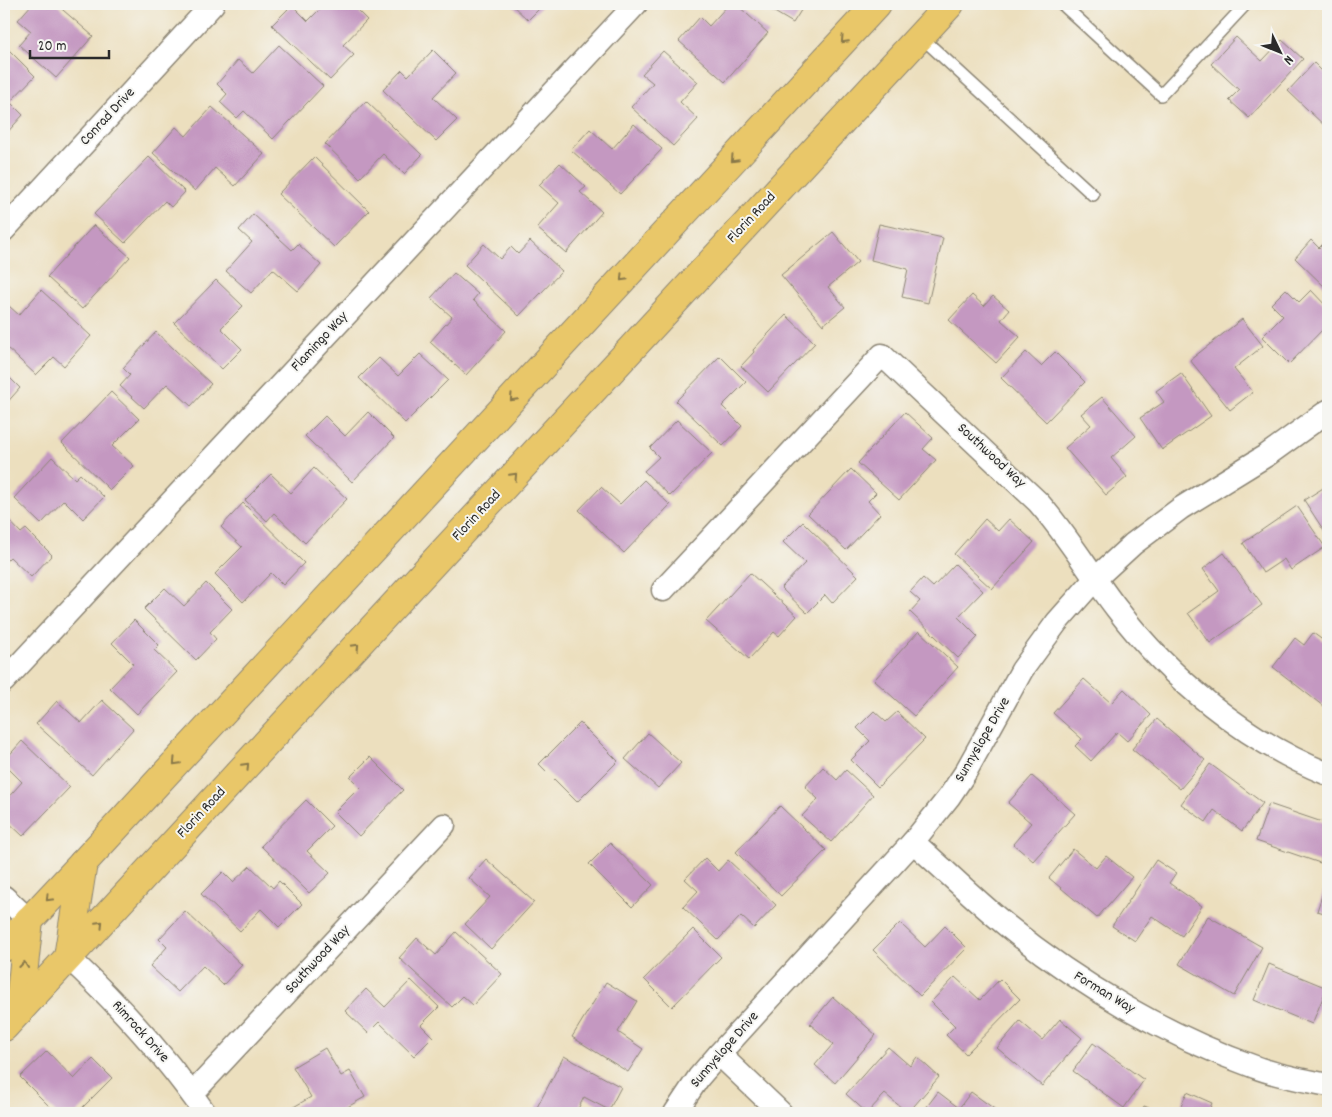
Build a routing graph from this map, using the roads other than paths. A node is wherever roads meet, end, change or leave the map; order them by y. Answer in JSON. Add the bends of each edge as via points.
{"nodes":[{"id":1,"x":213,"y":4,"type":"edge"},
{"id":2,"x":636,"y":4,"type":"edge"},
{"id":3,"x":877,"y":4,"type":"edge"},
{"id":4,"x":950,"y":4,"type":"edge"},
{"id":5,"x":1062,"y":4,"type":"edge"},
{"id":6,"x":1246,"y":4,"type":"edge"},
{"id":7,"x":920,"y":36,"type":"junction"},
{"id":8,"x":1093,"y":195,"type":"dead end"},
{"id":9,"x":4,"y":230,"type":"edge"},
{"id":10,"x":1328,"y":411,"type":"edge"},
{"id":11,"x":1096,"y":578,"type":"junction"},
{"id":12,"x":663,"y":590,"type":"dead end"},
{"id":13,"x":4,"y":681,"type":"edge"},
{"id":14,"x":1328,"y":774,"type":"edge"},
{"id":15,"x":444,"y":825,"type":"dead end"},
{"id":16,"x":912,"y":842,"type":"junction"},
{"id":17,"x":83,"y":863,"type":"junction"},
{"id":18,"x":4,"y":897,"type":"edge"},
{"id":19,"x":28,"y":920,"type":"junction"},
{"id":20,"x":4,"y":947,"type":"edge"},
{"id":21,"x":68,"y":958,"type":"junction"},
{"id":22,"x":11,"y":1019,"type":"edge"},
{"id":23,"x":719,"y":1054,"type":"junction"},
{"id":24,"x":1328,"y":1085,"type":"edge"},
{"id":25,"x":192,"y":1094,"type":"junction"},
{"id":26,"x":205,"y":1113,"type":"edge"},
{"id":27,"x":676,"y":1113,"type":"edge"},
{"id":28,"x":781,"y":1113,"type":"edge"}],
"edges":[{"from":1,"to":9,"type":"street","name":"Conrad Drive"},
{"from":2,"to":13,"type":"street","name":"Flamingo Way"},
{"from":3,"to":17,"type":"main road","one_way":true},
{"from":4,"to":7,"type":"main road","name":"Florin Road"},
{"from":5,"to":6,"type":"lane","via":[[1161,95]]},
{"from":7,"to":8,"type":"lane"},
{"from":21,"to":7,"type":"main road","name":"Florin Road","one_way":true},
{"from":10,"to":11,"type":"street","name":"Sunnyslope Drive","via":[[1267,455],[1181,508],[1133,544]]},
{"from":11,"to":12,"type":"street","name":"Southwood Way","via":[[1060,526],[1038,502],[882,355]]},
{"from":11,"to":14,"type":"street","name":"Southwood Way","via":[[1140,637],[1190,688],[1248,732]]},
{"from":11,"to":16,"type":"street","name":"Sunnyslope Drive","via":[[1057,622],[1022,670],[965,774]]},
{"from":15,"to":25,"type":"street","name":"Southwood Way"},
{"from":16,"to":23,"type":"street","name":"Sunnyslope Drive"},
{"from":16,"to":24,"type":"street","name":"Forman Way","via":[[1006,925],[1075,977],[1125,1007],[1202,1046],[1256,1068]]},
{"from":17,"to":19,"type":"main road","one_way":true},
{"from":17,"to":21,"type":"main road"},
{"from":18,"to":19,"type":"street"},
{"from":19,"to":20,"type":"main road"},
{"from":22,"to":19,"type":"main road","one_way":true},
{"from":21,"to":22,"type":"main road","name":"Florin Road"},
{"from":21,"to":25,"type":"street","name":"Rimrock Drive","via":[[93,980],[153,1045]]},
{"from":23,"to":27,"type":"street","name":"Sunnyslope Drive","via":[[699,1077]]},
{"from":23,"to":28,"type":"street"},
{"from":25,"to":26,"type":"street","name":"Rimrock Drive"}]}
